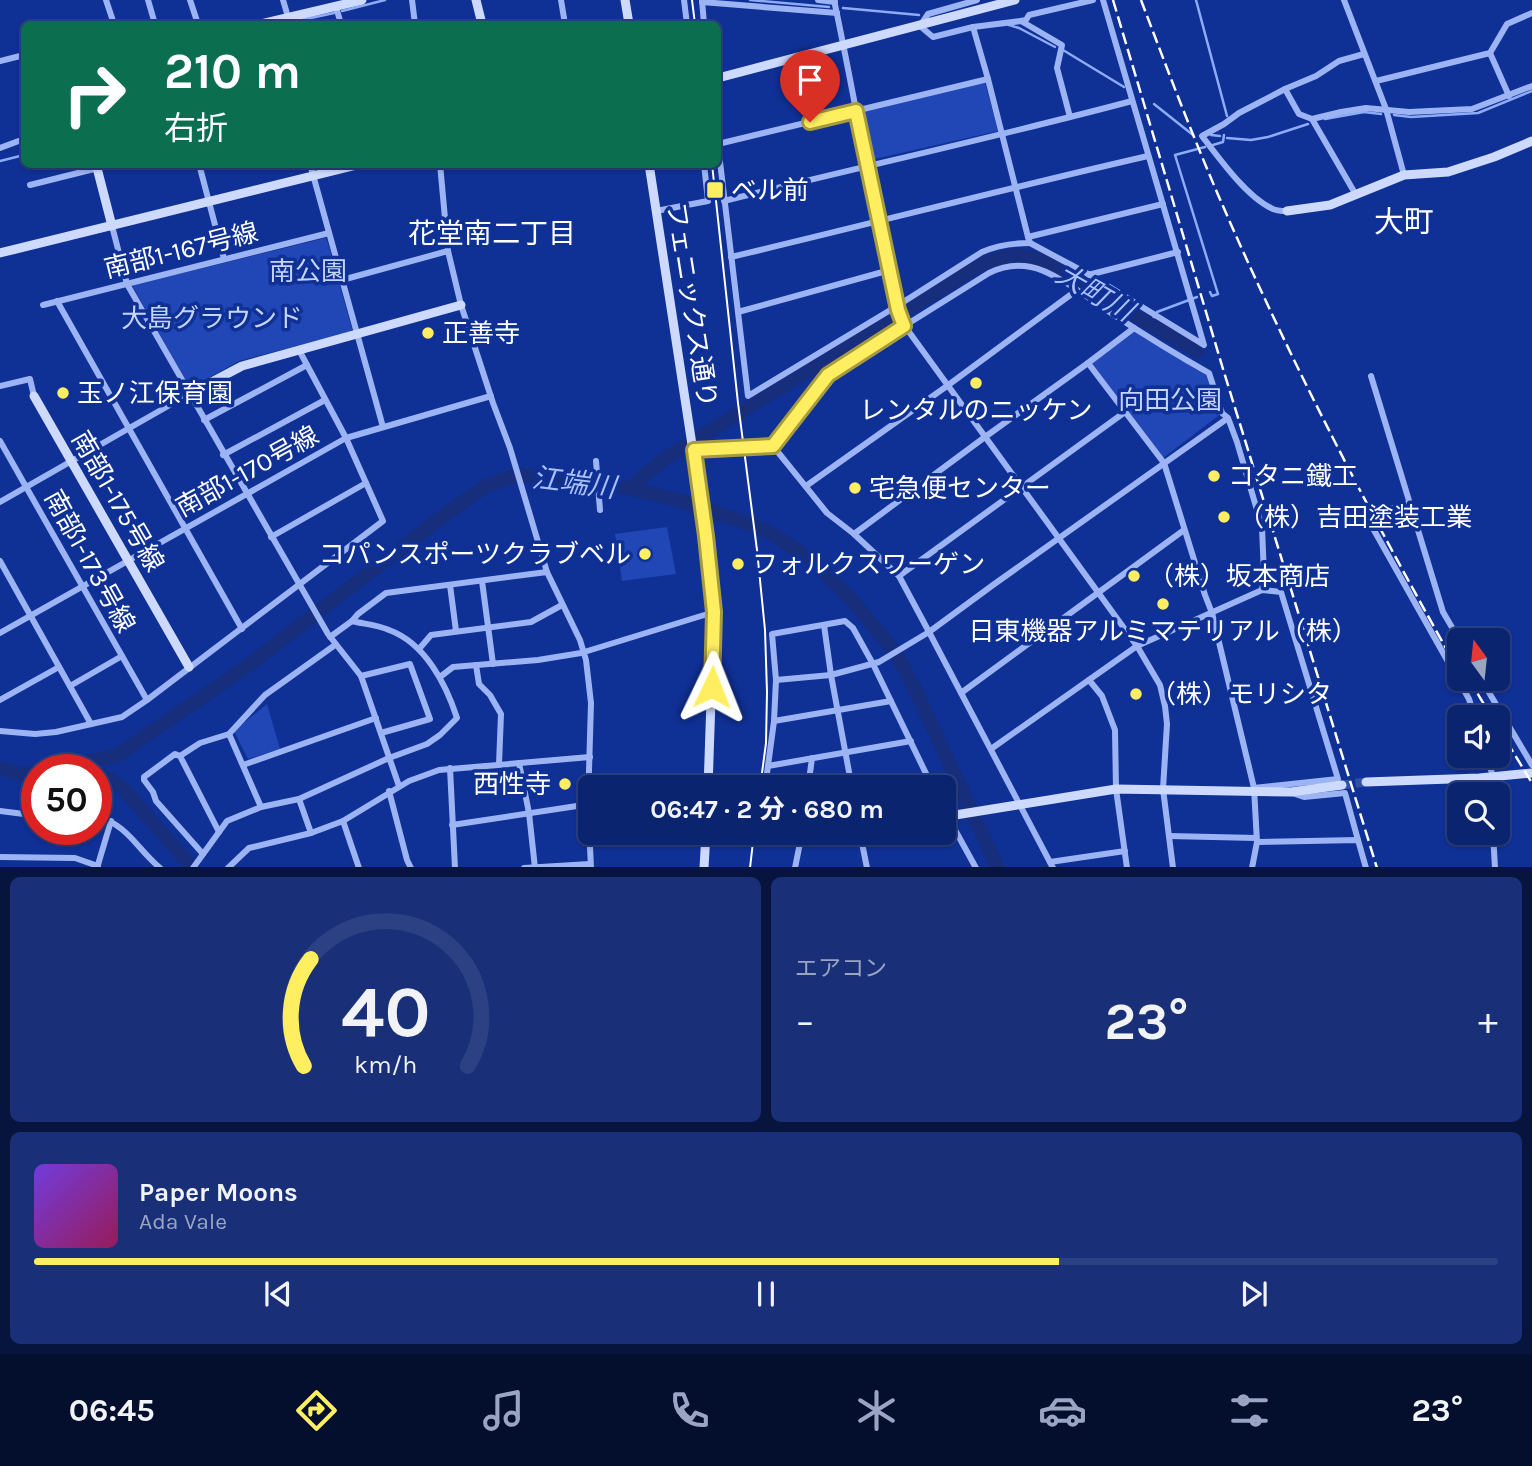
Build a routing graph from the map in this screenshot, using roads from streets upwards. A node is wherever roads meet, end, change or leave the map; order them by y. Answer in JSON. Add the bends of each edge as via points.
{"nodes":[{"id":1,"x":106,"y":0,"type":"edge"},
{"id":2,"x":148,"y":0,"type":"edge"},
{"id":3,"x":190,"y":0,"type":"edge"},
{"id":4,"x":283,"y":0,"type":"edge"},
{"id":5,"x":362,"y":0,"type":"edge"},
{"id":6,"x":412,"y":0,"type":"edge"},
{"id":7,"x":476,"y":0,"type":"edge"},
{"id":8,"x":561,"y":0,"type":"edge"},
{"id":9,"x":625,"y":0,"type":"edge"},
{"id":10,"x":684,"y":0,"type":"edge"},
{"id":11,"x":818,"y":0,"type":"edge"},
{"id":12,"x":977,"y":0,"type":"edge"},
{"id":13,"x":1015,"y":0,"type":"edge"},
{"id":14,"x":1093,"y":0,"type":"edge"},
{"id":15,"x":1103,"y":0,"type":"edge"},
{"id":16,"x":1344,"y":0,"type":"edge"},
{"id":17,"x":702,"y":1,"type":"edge"},
{"id":18,"x":834,"y":1,"type":"edge"},
{"id":19,"x":336,"y":7,"type":"junction"},
{"id":20,"x":837,"y":13,"type":"junction"},
{"id":21,"x":1532,"y":13,"type":"edge"},
{"id":22,"x":288,"y":17,"type":"junction"},
{"id":23,"x":113,"y":21,"type":"edge"},
{"id":24,"x":154,"y":21,"type":"edge"},
{"id":25,"x":197,"y":21,"type":"edge"},
{"id":26,"x":276,"y":21,"type":"edge"},
{"id":27,"x":340,"y":21,"type":"edge"},
{"id":28,"x":415,"y":21,"type":"edge"},
{"id":29,"x":481,"y":21,"type":"edge"},
{"id":30,"x":564,"y":21,"type":"edge"},
{"id":31,"x":628,"y":21,"type":"edge"},
{"id":32,"x":687,"y":21,"type":"edge"},
{"id":33,"x":704,"y":21,"type":"edge"},
{"id":34,"x":1021,"y":21,"type":"junction"},
{"id":35,"x":920,"y":26,"type":"junction"},
{"id":36,"x":973,"y":27,"type":"junction"},
{"id":37,"x":845,"y":45,"type":"junction"},
{"id":38,"x":1490,"y":53,"type":"junction"},
{"id":39,"x":1364,"y":54,"type":"junction"},
{"id":40,"x":21,"y":56,"type":"edge"},
{"id":41,"x":0,"y":61,"type":"edge"},
{"id":42,"x":721,"y":77,"type":"edge"},
{"id":43,"x":988,"y":79,"type":"junction"},
{"id":44,"x":1376,"y":81,"type":"junction"},
{"id":45,"x":1532,"y":86,"type":"edge"},
{"id":46,"x":1285,"y":89,"type":"junction"},
{"id":47,"x":1509,"y":96,"type":"junction"},
{"id":48,"x":1132,"y":101,"type":"junction"},
{"id":49,"x":1386,"y":110,"type":"junction"},
{"id":50,"x":856,"y":111,"type":"junction"},
{"id":51,"x":1070,"y":117,"type":"junction"},
{"id":52,"x":1312,"y":119,"type":"junction"},
{"id":53,"x":1002,"y":135,"type":"junction"},
{"id":54,"x":21,"y":140,"type":"edge"},
{"id":55,"x":1532,"y":141,"type":"edge"},
{"id":56,"x":721,"y":143,"type":"edge"},
{"id":57,"x":0,"y":148,"type":"edge"},
{"id":58,"x":1148,"y":156,"type":"junction"},
{"id":59,"x":867,"y":165,"type":"junction"},
{"id":60,"x":93,"y":168,"type":"edge"},
{"id":61,"x":97,"y":168,"type":"edge"},
{"id":62,"x":199,"y":168,"type":"edge"},
{"id":63,"x":311,"y":168,"type":"edge"},
{"id":64,"x":345,"y":168,"type":"edge"},
{"id":65,"x":440,"y":168,"type":"edge"},
{"id":66,"x":650,"y":168,"type":"edge"},
{"id":67,"x":704,"y":168,"type":"edge"},
{"id":68,"x":721,"y":168,"type":"edge"},
{"id":69,"x":1404,"y":175,"type":"junction"},
{"id":70,"x":313,"y":176,"type":"junction"},
{"id":71,"x":30,"y":185,"type":"dead end"},
{"id":72,"x":1015,"y":186,"type":"junction"},
{"id":73,"x":1356,"y":195,"type":"junction"},
{"id":74,"x":724,"y":201,"type":"junction"},
{"id":75,"x":208,"y":202,"type":"junction"},
{"id":76,"x":1163,"y":204,"type":"junction"},
{"id":77,"x":656,"y":211,"type":"junction"},
{"id":78,"x":1287,"y":211,"type":"joint"},
{"id":79,"x":879,"y":222,"type":"junction"},
{"id":80,"x":112,"y":226,"type":"junction"},
{"id":81,"x":329,"y":233,"type":"junction"},
{"id":82,"x":1029,"y":240,"type":"junction"},
{"id":83,"x":448,"y":251,"type":"junction"},
{"id":84,"x":1178,"y":252,"type":"junction"},
{"id":85,"x":0,"y":253,"type":"edge"},
{"id":86,"x":731,"y":257,"type":"junction"},
{"id":87,"x":224,"y":259,"type":"junction"},
{"id":88,"x":890,"y":271,"type":"junction"},
{"id":89,"x":1088,"y":275,"type":"junction"},
{"id":90,"x":342,"y":280,"type":"junction"},
{"id":91,"x":127,"y":284,"type":"junction"},
{"id":92,"x":1077,"y":290,"type":"junction"},
{"id":93,"x":57,"y":301,"type":"junction"},
{"id":94,"x":43,"y":305,"type":"dead end"},
{"id":95,"x":461,"y":305,"type":"junction"},
{"id":96,"x":898,"y":308,"type":"junction"},
{"id":97,"x":738,"y":312,"type":"junction"},
{"id":98,"x":903,"y":324,"type":"junction"},
{"id":99,"x":1134,"y":328,"type":"junction"},
{"id":100,"x":357,"y":334,"type":"junction"},
{"id":101,"x":299,"y":351,"type":"junction"},
{"id":102,"x":1088,"y":363,"type":"junction"},
{"id":103,"x":307,"y":365,"type":"junction"},
{"id":104,"x":1371,"y":376,"type":"dead end"},
{"id":105,"x":0,"y":386,"type":"edge"},
{"id":106,"x":947,"y":386,"type":"junction"},
{"id":107,"x":189,"y":394,"type":"junction"},
{"id":108,"x":34,"y":396,"type":"joint"},
{"id":109,"x":491,"y":396,"type":"junction"},
{"id":110,"x":325,"y":400,"type":"junction"},
{"id":111,"x":1125,"y":412,"type":"junction"},
{"id":112,"x":1228,"y":418,"type":"junction"},
{"id":113,"x":204,"y":420,"type":"junction"},
{"id":114,"x":383,"y":427,"type":"junction"},
{"id":115,"x":128,"y":429,"type":"junction"},
{"id":116,"x":985,"y":437,"type":"junction"},
{"id":117,"x":346,"y":438,"type":"junction"},
{"id":118,"x":0,"y":441,"type":"edge"},
{"id":119,"x":773,"y":446,"type":"junction"},
{"id":120,"x":694,"y":450,"type":"junction"},
{"id":121,"x":223,"y":455,"type":"junction"},
{"id":122,"x":71,"y":461,"type":"junction"},
{"id":123,"x":596,"y":461,"type":"dead end"},
{"id":124,"x":1164,"y":463,"type":"junction"},
{"id":125,"x":366,"y":483,"type":"junction"},
{"id":126,"x":806,"y":486,"type":"junction"},
{"id":127,"x":26,"y":487,"type":"junction"},
{"id":128,"x":1021,"y":487,"type":"junction"},
{"id":129,"x":246,"y":494,"type":"junction"},
{"id":130,"x":0,"y":502,"type":"edge"},
{"id":131,"x":1409,"y":503,"type":"junction"},
{"id":132,"x":600,"y":510,"type":"dead end"},
{"id":133,"x":185,"y":529,"type":"junction"},
{"id":134,"x":1184,"y":530,"type":"junction"},
{"id":135,"x":854,"y":534,"type":"junction"},
{"id":136,"x":271,"y":537,"type":"junction"},
{"id":137,"x":1059,"y":539,"type":"junction"},
{"id":138,"x":0,"y":561,"type":"edge"},
{"id":139,"x":128,"y":561,"type":"junction"},
{"id":140,"x":547,"y":572,"type":"junction"},
{"id":141,"x":899,"y":576,"type":"junction"},
{"id":142,"x":482,"y":580,"type":"junction"},
{"id":143,"x":298,"y":585,"type":"junction"},
{"id":144,"x":450,"y":585,"type":"junction"},
{"id":145,"x":82,"y":586,"type":"junction"},
{"id":146,"x":1262,"y":590,"type":"junction"},
{"id":147,"x":1098,"y":592,"type":"junction"},
{"id":148,"x":562,"y":605,"type":"junction"},
{"id":149,"x":714,"y":612,"type":"junction"},
{"id":150,"x":1212,"y":614,"type":"junction"},
{"id":151,"x":30,"y":616,"type":"junction"},
{"id":152,"x":352,"y":621,"type":"junction"},
{"id":153,"x":824,"y":625,"type":"junction"},
{"id":154,"x":488,"y":628,"type":"junction"},
{"id":155,"x":1452,"y":628,"type":"edge"},
{"id":156,"x":242,"y":629,"type":"junction"},
{"id":157,"x":456,"y":631,"type":"junction"},
{"id":158,"x":0,"y":633,"type":"edge"},
{"id":159,"x":927,"y":634,"type":"junction"},
{"id":160,"x":330,"y":637,"type":"junction"},
{"id":161,"x":334,"y":645,"type":"junction"},
{"id":162,"x":1137,"y":646,"type":"junction"},
{"id":163,"x":419,"y":649,"type":"junction"},
{"id":164,"x":584,"y":651,"type":"junction"},
{"id":165,"x":122,"y":656,"type":"junction"},
{"id":166,"x":876,"y":663,"type":"junction"},
{"id":167,"x":493,"y":664,"type":"junction"},
{"id":168,"x":476,"y":665,"type":"junction"},
{"id":169,"x":59,"y":667,"type":"junction"},
{"id":170,"x":189,"y":667,"type":"junction"},
{"id":171,"x":831,"y":675,"type":"junction"},
{"id":172,"x":361,"y":676,"type":"junction"},
{"id":173,"x":440,"y":677,"type":"junction"},
{"id":174,"x":776,"y":680,"type":"junction"},
{"id":175,"x":1089,"y":680,"type":"junction"},
{"id":176,"x":70,"y":686,"type":"junction"},
{"id":177,"x":1488,"y":691,"type":"edge"},
{"id":178,"x":961,"y":693,"type":"junction"},
{"id":179,"x":0,"y":700,"type":"edge"},
{"id":180,"x":147,"y":700,"type":"junction"},
{"id":181,"x":891,"y":701,"type":"junction"},
{"id":182,"x":1471,"y":705,"type":"edge"},
{"id":183,"x":838,"y":711,"type":"junction"},
{"id":184,"x":376,"y":718,"type":"junction"},
{"id":185,"x":774,"y":721,"type":"junction"},
{"id":186,"x":91,"y":724,"type":"junction"},
{"id":187,"x":0,"y":731,"type":"edge"},
{"id":188,"x":382,"y":733,"type":"junction"},
{"id":189,"x":229,"y":734,"type":"junction"},
{"id":190,"x":911,"y":741,"type":"junction"},
{"id":191,"x":991,"y":749,"type":"junction"},
{"id":192,"x":845,"y":753,"type":"junction"},
{"id":193,"x":180,"y":756,"type":"junction"},
{"id":194,"x":590,"y":757,"type":"junction"},
{"id":195,"x":389,"y":758,"type":"junction"},
{"id":196,"x":812,"y":758,"type":"junction"},
{"id":197,"x":519,"y":763,"type":"junction"},
{"id":198,"x":499,"y":764,"type":"junction"},
{"id":199,"x":243,"y":765,"type":"junction"},
{"id":200,"x":768,"y":765,"type":"junction"},
{"id":201,"x":1532,"y":765,"type":"edge"},
{"id":202,"x":450,"y":768,"type":"junction"},
{"id":203,"x":1489,"y":768,"type":"edge"},
{"id":204,"x":1532,"y":773,"type":"edge"},
{"id":205,"x":590,"y":775,"type":"edge"},
{"id":206,"x":708,"y":775,"type":"edge"},
{"id":207,"x":767,"y":775,"type":"edge"},
{"id":208,"x":810,"y":775,"type":"edge"},
{"id":209,"x":849,"y":775,"type":"edge"},
{"id":210,"x":927,"y":775,"type":"edge"},
{"id":211,"x":1491,"y":777,"type":"junction"},
{"id":212,"x":1366,"y":782,"type":"tunnel mouth"},
{"id":213,"x":1491,"y":782,"type":"edge"},
{"id":214,"x":1342,"y":785,"type":"tunnel mouth"},
{"id":215,"x":399,"y":786,"type":"junction"},
{"id":216,"x":1116,"y":789,"type":"junction"},
{"id":217,"x":1163,"y":789,"type":"junction"},
{"id":218,"x":1254,"y":789,"type":"junction"},
{"id":219,"x":389,"y":791,"type":"junction"},
{"id":220,"x":1286,"y":792,"type":"junction"},
{"id":221,"x":299,"y":799,"type":"junction"},
{"id":222,"x":1018,"y":803,"type":"junction"},
{"id":223,"x":578,"y":806,"type":"edge"},
{"id":224,"x":261,"y":807,"type":"junction"},
{"id":225,"x":0,"y":811,"type":"edge"},
{"id":226,"x":529,"y":813,"type":"junction"},
{"id":227,"x":956,"y":813,"type":"edge"},
{"id":228,"x":21,"y":814,"type":"edge"},
{"id":229,"x":343,"y":821,"type":"junction"},
{"id":230,"x":112,"y":822,"type":"edge"},
{"id":231,"x":452,"y":825,"type":"junction"},
{"id":232,"x":956,"y":830,"type":"edge"},
{"id":233,"x":219,"y":832,"type":"junction"},
{"id":234,"x":311,"y":833,"type":"junction"},
{"id":235,"x":1169,"y":836,"type":"junction"},
{"id":236,"x":1256,"y":840,"type":"junction"},
{"id":237,"x":1358,"y":840,"type":"junction"},
{"id":238,"x":104,"y":845,"type":"edge"},
{"id":239,"x":590,"y":845,"type":"edge"},
{"id":240,"x":705,"y":845,"type":"edge"},
{"id":241,"x":799,"y":845,"type":"edge"},
{"id":242,"x":862,"y":845,"type":"edge"},
{"id":243,"x":1493,"y":845,"type":"edge"},
{"id":244,"x":1125,"y":851,"type":"junction"},
{"id":245,"x":201,"y":856,"type":"junction"},
{"id":246,"x":0,"y":857,"type":"edge"},
{"id":247,"x":151,"y":860,"type":"junction"},
{"id":248,"x":1051,"y":865,"type":"edge"},
{"id":249,"x":590,"y":866,"type":"edge"},
{"id":250,"x":97,"y":867,"type":"edge"},
{"id":251,"x":149,"y":867,"type":"edge"},
{"id":252,"x":160,"y":867,"type":"edge"},
{"id":253,"x":193,"y":867,"type":"edge"},
{"id":254,"x":228,"y":867,"type":"edge"},
{"id":255,"x":359,"y":867,"type":"edge"},
{"id":256,"x":411,"y":867,"type":"edge"},
{"id":257,"x":455,"y":867,"type":"edge"},
{"id":258,"x":524,"y":867,"type":"edge"},
{"id":259,"x":535,"y":867,"type":"edge"},
{"id":260,"x":704,"y":867,"type":"edge"},
{"id":261,"x":794,"y":867,"type":"edge"},
{"id":262,"x":867,"y":867,"type":"edge"},
{"id":263,"x":975,"y":867,"type":"edge"},
{"id":264,"x":1127,"y":867,"type":"edge"},
{"id":265,"x":1173,"y":867,"type":"edge"},
{"id":266,"x":1252,"y":867,"type":"edge"},
{"id":267,"x":1366,"y":867,"type":"edge"},
{"id":268,"x":1494,"y":867,"type":"edge"}],
"edges":[{"from":1,"to":23,"type":"street"},
{"from":2,"to":24,"type":"street"},
{"from":3,"to":25,"type":"street"},
{"from":4,"to":22,"type":"street"},
{"from":5,"to":19,"type":"street"},
{"from":6,"to":28,"type":"street"},
{"from":7,"to":29,"type":"street"},
{"from":8,"to":30,"type":"street"},
{"from":9,"to":31,"type":"street"},
{"from":10,"to":32,"type":"street"},
{"from":11,"to":18,"type":"street"},
{"from":12,"to":35,"type":"street","via":[[928,14]]},
{"from":13,"to":35,"type":"street"},
{"from":14,"to":34,"type":"street","via":[[1029,15]]},
{"from":15,"to":48,"type":"street"},
{"from":16,"to":39,"type":"street"},
{"from":17,"to":20,"type":"street"},
{"from":17,"to":33,"type":"street"},
{"from":18,"to":20,"type":"street"},
{"from":19,"to":22,"type":"street"},
{"from":19,"to":27,"type":"street"},
{"from":20,"to":37,"type":"street"},
{"from":21,"to":38,"type":"street","via":[[1507,24]]},
{"from":22,"to":26,"type":"street"},
{"from":34,"to":36,"type":"street"},
{"from":34,"to":51,"type":"street","via":[[1062,45],[1057,68]]},
{"from":35,"to":36,"type":"street","via":[[933,37]]},
{"from":35,"to":37,"type":"street"},
{"from":36,"to":43,"type":"street"},
{"from":37,"to":42,"type":"street"},
{"from":37,"to":50,"type":"street"},
{"from":38,"to":44,"type":"street"},
{"from":38,"to":47,"type":"street"},
{"from":39,"to":44,"type":"street"},
{"from":39,"to":46,"type":"street","via":[[1339,61]]},
{"from":40,"to":41,"type":"street"},
{"from":43,"to":50,"type":"street"},
{"from":43,"to":53,"type":"street"},
{"from":44,"to":49,"type":"street"},
{"from":45,"to":47,"type":"street"},
{"from":46,"to":52,"type":"street","via":[[1299,114]]},
{"from":46,"to":78,"type":"street","via":[[1202,136],[1259,200]]},
{"from":47,"to":49,"type":"street","via":[[1472,110]]},
{"from":48,"to":51,"type":"street"},
{"from":48,"to":58,"type":"street"},
{"from":49,"to":52,"type":"street","via":[[1341,111]]},
{"from":49,"to":69,"type":"street"},
{"from":50,"to":56,"type":"street"},
{"from":50,"to":59,"type":"street"},
{"from":51,"to":53,"type":"street"},
{"from":52,"to":73,"type":"street"},
{"from":53,"to":59,"type":"street"},
{"from":53,"to":72,"type":"street"},
{"from":54,"to":57,"type":"street"},
{"from":55,"to":69,"type":"street","via":[[1448,172]]},
{"from":58,"to":72,"type":"street"},
{"from":58,"to":76,"type":"street"},
{"from":59,"to":74,"type":"street"},
{"from":59,"to":79,"type":"street"},
{"from":60,"to":71,"type":"street"},
{"from":61,"to":80,"type":"street"},
{"from":62,"to":75,"type":"street"},
{"from":63,"to":70,"type":"street"},
{"from":64,"to":70,"type":"street"},
{"from":65,"to":83,"type":"street"},
{"from":66,"to":77,"type":"street","name":"フェニックス通り"},
{"from":67,"to":77,"type":"street","via":[[708,201]]},
{"from":68,"to":74,"type":"street"},
{"from":69,"to":73,"type":"street"},
{"from":70,"to":75,"type":"street"},
{"from":70,"to":81,"type":"street"},
{"from":72,"to":79,"type":"street"},
{"from":72,"to":82,"type":"street"},
{"from":73,"to":78,"type":"street","via":[[1331,205]]},
{"from":74,"to":86,"type":"street"},
{"from":75,"to":80,"type":"street"},
{"from":75,"to":87,"type":"street"},
{"from":76,"to":82,"type":"street"},
{"from":76,"to":84,"type":"street"},
{"from":77,"to":120,"type":"street","name":"フェニックス通り"},
{"from":79,"to":86,"type":"street"},
{"from":79,"to":88,"type":"street"},
{"from":80,"to":85,"type":"street"},
{"from":80,"to":91,"type":"street"},
{"from":81,"to":87,"type":"street","name":"南部1-167号線"},
{"from":81,"to":90,"type":"street"},
{"from":82,"to":89,"type":"street"},
{"from":82,"to":96,"type":"street","via":[[982,253]]},
{"from":83,"to":90,"type":"street"},
{"from":83,"to":95,"type":"street"},
{"from":84,"to":89,"type":"street"},
{"from":84,"to":89,"type":"street","via":[[1205,345]]},
{"from":86,"to":97,"type":"street"},
{"from":87,"to":91,"type":"street","name":"南部1-167号線"},
{"from":88,"to":96,"type":"street"},
{"from":88,"to":97,"type":"street"},
{"from":90,"to":100,"type":"street"},
{"from":91,"to":93,"type":"street","name":"南部1-167号線"},
{"from":91,"to":107,"type":"street"},
{"from":92,"to":98,"type":"street","via":[[1032,267],[1000,267]]},
{"from":92,"to":99,"type":"street"},
{"from":92,"to":106,"type":"street"},
{"from":93,"to":94,"type":"street","name":"南部1-167号線"},
{"from":93,"to":115,"type":"street"},
{"from":95,"to":100,"type":"street"},
{"from":95,"to":109,"type":"street"},
{"from":96,"to":97,"type":"street","via":[[748,396]]},
{"from":96,"to":98,"type":"street"},
{"from":98,"to":106,"type":"street"},
{"from":98,"to":119,"type":"street","via":[[828,375]]},
{"from":99,"to":102,"type":"street"},
{"from":99,"to":112,"type":"street","via":[[1209,373],[1222,413]]},
{"from":100,"to":101,"type":"street"},
{"from":100,"to":114,"type":"street"},
{"from":101,"to":103,"type":"street"},
{"from":101,"to":107,"type":"street","via":[[242,366]]},
{"from":102,"to":111,"type":"street"},
{"from":102,"to":116,"type":"street"},
{"from":103,"to":110,"type":"street"},
{"from":103,"to":113,"type":"street"},
{"from":104,"to":131,"type":"street"},
{"from":105,"to":108,"type":"street","name":"南部1-175号線","via":[[30,379]]},
{"from":106,"to":116,"type":"street"},
{"from":106,"to":126,"type":"street"},
{"from":107,"to":113,"type":"street"},
{"from":107,"to":115,"type":"street"},
{"from":108,"to":122,"type":"street","name":"南部1-175号線"},
{"from":109,"to":114,"type":"street","name":"南部1-170号線"},
{"from":109,"to":140,"type":"street"},
{"from":110,"to":117,"type":"street"},
{"from":110,"to":121,"type":"street"},
{"from":111,"to":124,"type":"street"},
{"from":111,"to":128,"type":"street"},
{"from":112,"to":124,"type":"street"},
{"from":112,"to":146,"type":"street","via":[[1262,527]]},
{"from":113,"to":121,"type":"street"},
{"from":114,"to":117,"type":"street","name":"南部1-170号線"},
{"from":115,"to":122,"type":"street"},
{"from":115,"to":133,"type":"street"},
{"from":116,"to":128,"type":"street"},
{"from":116,"to":135,"type":"street"},
{"from":117,"to":125,"type":"street"},
{"from":117,"to":129,"type":"street","name":"南部1-170号線"},
{"from":118,"to":127,"type":"street","name":"南部1-173号線"},
{"from":119,"to":120,"type":"street"},
{"from":119,"to":126,"type":"street"},
{"from":120,"to":149,"type":"street","name":"フェニックス通り"},
{"from":121,"to":129,"type":"street"},
{"from":122,"to":127,"type":"street"},
{"from":122,"to":139,"type":"street","name":"南部1-175号線"},
{"from":123,"to":132,"type":"street"},
{"from":124,"to":134,"type":"street"},
{"from":124,"to":137,"type":"street"},
{"from":125,"to":136,"type":"street"},
{"from":125,"to":143,"type":"street","via":[[383,521]]},
{"from":126,"to":135,"type":"street","via":[[827,513]]},
{"from":127,"to":130,"type":"street"},
{"from":127,"to":145,"type":"street","name":"南部1-173号線"},
{"from":128,"to":137,"type":"street"},
{"from":128,"to":141,"type":"street"},
{"from":129,"to":133,"type":"street","name":"南部1-170号線"},
{"from":129,"to":136,"type":"street"},
{"from":131,"to":155,"type":"street","via":[[1443,612]]},
{"from":131,"to":182,"type":"street","via":[[1366,516]]},
{"from":133,"to":139,"type":"street","name":"南部1-170号線"},
{"from":133,"to":156,"type":"street"},
{"from":134,"to":147,"type":"street"},
{"from":134,"to":150,"type":"street"},
{"from":135,"to":141,"type":"street"},
{"from":136,"to":143,"type":"street"},
{"from":137,"to":147,"type":"street"},
{"from":137,"to":159,"type":"street"},
{"from":138,"to":151,"type":"street"},
{"from":139,"to":145,"type":"street","name":"南部1-170号線"},
{"from":139,"to":170,"type":"street","name":"南部1-175号線"},
{"from":140,"to":142,"type":"street"},
{"from":140,"to":148,"type":"street"},
{"from":141,"to":159,"type":"street"},
{"from":142,"to":144,"type":"street"},
{"from":142,"to":154,"type":"street"},
{"from":143,"to":156,"type":"street"},
{"from":143,"to":160,"type":"street"},
{"from":144,"to":152,"type":"street","via":[[386,593]]},
{"from":144,"to":157,"type":"street"},
{"from":145,"to":151,"type":"street","name":"南部1-170号線"},
{"from":145,"to":165,"type":"street","name":"南部1-173号線"},
{"from":146,"to":150,"type":"street"},
{"from":146,"to":218,"type":"street","via":[[1281,592],[1338,779]]},
{"from":147,"to":162,"type":"street"},
{"from":147,"to":178,"type":"street"},
{"from":148,"to":154,"type":"street","via":[[531,622]]},
{"from":148,"to":164,"type":"street"},
{"from":149,"to":164,"type":"street"},
{"from":149,"to":206,"type":"street","name":"フェニックス通り"},
{"from":150,"to":162,"type":"street"},
{"from":150,"to":218,"type":"street"},
{"from":151,"to":158,"type":"street","name":"南部1-170号線"},
{"from":151,"to":169,"type":"street"},
{"from":152,"to":160,"type":"street"},
{"from":152,"to":163,"type":"street","via":[[391,630]]},
{"from":153,"to":166,"type":"street","via":[[845,621]]},
{"from":153,"to":171,"type":"street"},
{"from":153,"to":174,"type":"street","via":[[772,635]]},
{"from":154,"to":157,"type":"street"},
{"from":154,"to":167,"type":"street"},
{"from":156,"to":170,"type":"street"},
{"from":157,"to":163,"type":"street","via":[[431,635]]},
{"from":159,"to":166,"type":"street"},
{"from":159,"to":178,"type":"street"},
{"from":160,"to":161,"type":"street"},
{"from":161,"to":172,"type":"street"},
{"from":161,"to":189,"type":"street","via":[[265,695]]},
{"from":162,"to":175,"type":"street"},
{"from":162,"to":217,"type":"street","via":[[1160,685],[1166,706]]},
{"from":163,"to":173,"type":"street"},
{"from":164,"to":167,"type":"street"},
{"from":164,"to":194,"type":"street","via":[[591,703]]},
{"from":165,"to":176,"type":"street"},
{"from":165,"to":180,"type":"street","name":"南部1-173号線"},
{"from":166,"to":171,"type":"street"},
{"from":166,"to":181,"type":"street"},
{"from":167,"to":168,"type":"street"},
{"from":168,"to":173,"type":"street","via":[[453,667]]},
{"from":168,"to":198,"type":"street","via":[[479,684],[501,714]]},
{"from":169,"to":176,"type":"street"},
{"from":169,"to":179,"type":"street"},
{"from":170,"to":180,"type":"street"},
{"from":171,"to":174,"type":"street"},
{"from":171,"to":183,"type":"street"},
{"from":172,"to":184,"type":"street"},
{"from":172,"to":188,"type":"street","via":[[410,664],[430,719]]},
{"from":173,"to":195,"type":"street","via":[[457,718],[427,744]]},
{"from":174,"to":185,"type":"street"},
{"from":175,"to":191,"type":"street"},
{"from":175,"to":216,"type":"street","via":[[1102,696],[1115,730]]},
{"from":176,"to":186,"type":"street"},
{"from":177,"to":201,"type":"street"},
{"from":178,"to":191,"type":"street"},
{"from":180,"to":186,"type":"street","via":[[122,717]]},
{"from":181,"to":183,"type":"street"},
{"from":181,"to":190,"type":"street"},
{"from":183,"to":185,"type":"street"},
{"from":183,"to":192,"type":"street"},
{"from":184,"to":188,"type":"street"},
{"from":184,"to":199,"type":"street"},
{"from":185,"to":200,"type":"street"},
{"from":186,"to":187,"type":"street","via":[[35,734]]},
{"from":188,"to":195,"type":"street"},
{"from":189,"to":193,"type":"street","via":[[200,743]]},
{"from":189,"to":199,"type":"street"},
{"from":190,"to":192,"type":"street"},
{"from":190,"to":210,"type":"street"},
{"from":191,"to":222,"type":"street"},
{"from":192,"to":196,"type":"street"},
{"from":192,"to":209,"type":"street"},
{"from":193,"to":233,"type":"street"},
{"from":193,"to":245,"type":"street","via":[[175,754],[144,780]]},
{"from":194,"to":197,"type":"street"},
{"from":194,"to":205,"type":"street"},
{"from":195,"to":215,"type":"street"},
{"from":195,"to":221,"type":"street"},
{"from":196,"to":200,"type":"street"},
{"from":196,"to":208,"type":"street"},
{"from":197,"to":198,"type":"street"},
{"from":197,"to":226,"type":"street"},
{"from":198,"to":202,"type":"street"},
{"from":199,"to":224,"type":"street"},
{"from":200,"to":207,"type":"street"},
{"from":202,"to":215,"type":"street"},
{"from":202,"to":231,"type":"street"},
{"from":203,"to":211,"type":"street"},
{"from":204,"to":211,"type":"street"},
{"from":211,"to":212,"type":"street"},
{"from":211,"to":213,"type":"street"},
{"from":214,"to":220,"type":"street"},
{"from":215,"to":219,"type":"street"},
{"from":216,"to":217,"type":"street"},
{"from":216,"to":222,"type":"street"},
{"from":216,"to":244,"type":"street"},
{"from":217,"to":218,"type":"street"},
{"from":217,"to":235,"type":"street"},
{"from":218,"to":220,"type":"street"},
{"from":218,"to":236,"type":"street"},
{"from":219,"to":229,"type":"street"},
{"from":219,"to":256,"type":"street"},
{"from":220,"to":237,"type":"street","via":[[1304,797],[1345,793]]},
{"from":221,"to":224,"type":"street"},
{"from":221,"to":234,"type":"street"},
{"from":222,"to":227,"type":"street"},
{"from":222,"to":248,"type":"street"},
{"from":223,"to":226,"type":"street"},
{"from":224,"to":233,"type":"street","via":[[227,821]]},
{"from":225,"to":228,"type":"street"},
{"from":226,"to":231,"type":"street"},
{"from":226,"to":259,"type":"street"},
{"from":229,"to":234,"type":"street"},
{"from":229,"to":255,"type":"street"},
{"from":230,"to":247,"type":"street"},
{"from":231,"to":257,"type":"street"},
{"from":232,"to":263,"type":"street"},
{"from":233,"to":245,"type":"street"},
{"from":234,"to":254,"type":"street","via":[[255,845]]},
{"from":235,"to":236,"type":"street"},
{"from":235,"to":265,"type":"street"},
{"from":236,"to":237,"type":"street"},
{"from":236,"to":266,"type":"street"},
{"from":237,"to":267,"type":"street"},
{"from":238,"to":250,"type":"street"},
{"from":239,"to":249,"type":"street"},
{"from":240,"to":260,"type":"street"},
{"from":241,"to":261,"type":"street"},
{"from":242,"to":262,"type":"street"},
{"from":243,"to":268,"type":"street"},
{"from":244,"to":248,"type":"street"},
{"from":244,"to":264,"type":"street"},
{"from":245,"to":253,"type":"street"},
{"from":246,"to":250,"type":"street","via":[[75,858]]},
{"from":247,"to":251,"type":"street"},
{"from":247,"to":252,"type":"street"},
{"from":249,"to":259,"type":"street"},
{"from":258,"to":259,"type":"street"}]}
